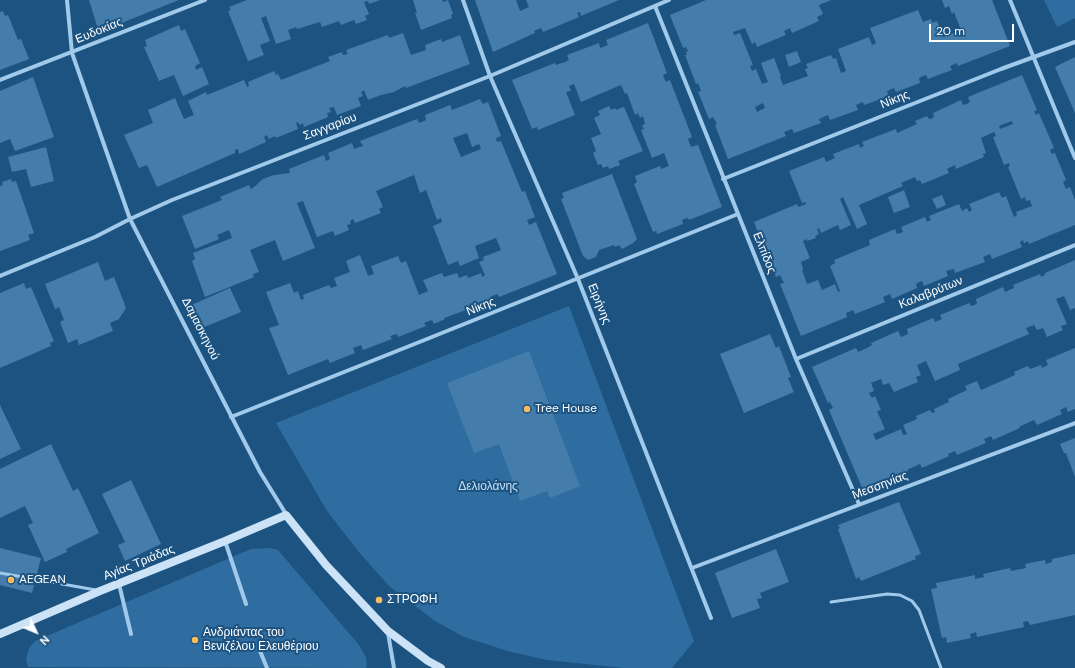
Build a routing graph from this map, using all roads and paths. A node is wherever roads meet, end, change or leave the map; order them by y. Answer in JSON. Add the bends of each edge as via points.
{"nodes":[{"id":1,"x":66,"y":0,"type":"edge"},
{"id":2,"x":205,"y":0,"type":"edge"},
{"id":3,"x":463,"y":0,"type":"edge"},
{"id":4,"x":669,"y":0,"type":"edge"},
{"id":5,"x":1010,"y":0,"type":"edge"},
{"id":6,"x":655,"y":6,"type":"junction"},
{"id":7,"x":1075,"y":42,"type":"edge"},
{"id":8,"x":72,"y":53,"type":"junction"},
{"id":9,"x":1035,"y":57,"type":"junction"},
{"id":10,"x":490,"y":76,"type":"junction"},
{"id":11,"x":0,"y":80,"type":"edge"},
{"id":12,"x":1075,"y":158,"type":"edge"},
{"id":13,"x":723,"y":179,"type":"junction"},
{"id":14,"x":738,"y":214,"type":"junction"},
{"id":15,"x":130,"y":219,"type":"junction"},
{"id":16,"x":1075,"y":245,"type":"edge"},
{"id":17,"x":0,"y":276,"type":"edge"},
{"id":18,"x":578,"y":279,"type":"junction"},
{"id":19,"x":796,"y":359,"type":"junction"},
{"id":20,"x":231,"y":416,"type":"junction"},
{"id":21,"x":1075,"y":423,"type":"edge"},
{"id":22,"x":859,"y":504,"type":"junction"},
{"id":23,"x":286,"y":514,"type":"junction"},
{"id":24,"x":225,"y":541,"type":"junction"},
{"id":25,"x":692,"y":568,"type":"junction"},
{"id":26,"x":0,"y":573,"type":"edge"},
{"id":27,"x":119,"y":584,"type":"junction"},
{"id":28,"x":100,"y":591,"type":"junction"},
{"id":29,"x":831,"y":602,"type":"dead end"},
{"id":30,"x":246,"y":604,"type":"dead end"},
{"id":31,"x":711,"y":618,"type":"dead end"},
{"id":32,"x":388,"y":631,"type":"junction"},
{"id":33,"x":0,"y":634,"type":"edge"},
{"id":34,"x":131,"y":634,"type":"dead end"},
{"id":35,"x":260,"y":651,"type":"dead end"},
{"id":36,"x":267,"y":668,"type":"edge"},
{"id":37,"x":394,"y":668,"type":"edge"},
{"id":38,"x":441,"y":668,"type":"edge"},
{"id":39,"x":941,"y":668,"type":"edge"}],
"edges":[{"from":1,"to":8,"type":"street","name":"Δαμασκηνού"},
{"from":2,"to":8,"type":"street","name":"Ευδοκίας"},
{"from":3,"to":10,"type":"street","name":"Ειρήνης"},
{"from":4,"to":6,"type":"street","name":"Σαγγαρίου"},
{"from":5,"to":9,"type":"street"},
{"from":6,"to":10,"type":"street","name":"Σαγγαρίου"},
{"from":6,"to":13,"type":"street","name":"Ελπίδος"},
{"from":7,"to":9,"type":"street","name":"Νίκης"},
{"from":8,"to":11,"type":"street","name":"Ευδοκίας"},
{"from":8,"to":15,"type":"street","name":"Δαμασκηνού"},
{"from":9,"to":12,"type":"street"},
{"from":9,"to":13,"type":"street","name":"Νίκης"},
{"from":10,"to":15,"type":"street","name":"Σαγγαρίου","via":[[172,200]]},
{"from":10,"to":18,"type":"street","name":"Ειρήνης"},
{"from":13,"to":14,"type":"street","name":"Ελπίδος"},
{"from":14,"to":18,"type":"street","name":"Νίκης"},
{"from":14,"to":19,"type":"street","name":"Ελπίδος"},
{"from":15,"to":17,"type":"street","name":"Σαγγαρίου","via":[[95,237]]},
{"from":15,"to":20,"type":"street","name":"Δαμασκηνού"},
{"from":16,"to":19,"type":"street","name":"Καλαβρύτων"},
{"from":18,"to":20,"type":"street","name":"Νίκης"},
{"from":18,"to":25,"type":"street","name":"Ειρήνης"},
{"from":19,"to":22,"type":"street","name":"Ελπίδος"},
{"from":20,"to":23,"type":"street","name":"Δαμασκηνού","via":[[260,472]]},
{"from":21,"to":22,"type":"street","name":"Μεσσηνίας"},
{"from":22,"to":25,"type":"street","name":"Μεσσηνίας"},
{"from":23,"to":24,"type":"street","name":"Αγίας Τριάδας"},
{"from":23,"to":32,"type":"street","name":"Δαμασκηνού","via":[[326,565]]},
{"from":24,"to":27,"type":"street","name":"Αγίας Τριάδας"},
{"from":24,"to":30,"type":"street"},
{"from":25,"to":31,"type":"street","name":"Ειρήνης"},
{"from":26,"to":28,"type":"lane"},
{"from":27,"to":28,"type":"street","name":"Αγίας Τριάδας"},
{"from":27,"to":34,"type":"street"},
{"from":28,"to":33,"type":"street","name":"Αγίας Τριάδας"},
{"from":29,"to":39,"type":"lane","via":[[887,594],[900,595],[912,601],[919,610]]},
{"from":32,"to":37,"type":"street"},
{"from":32,"to":38,"type":"street","name":"Δαμασκηνού"},
{"from":35,"to":36,"type":"street"}]}
